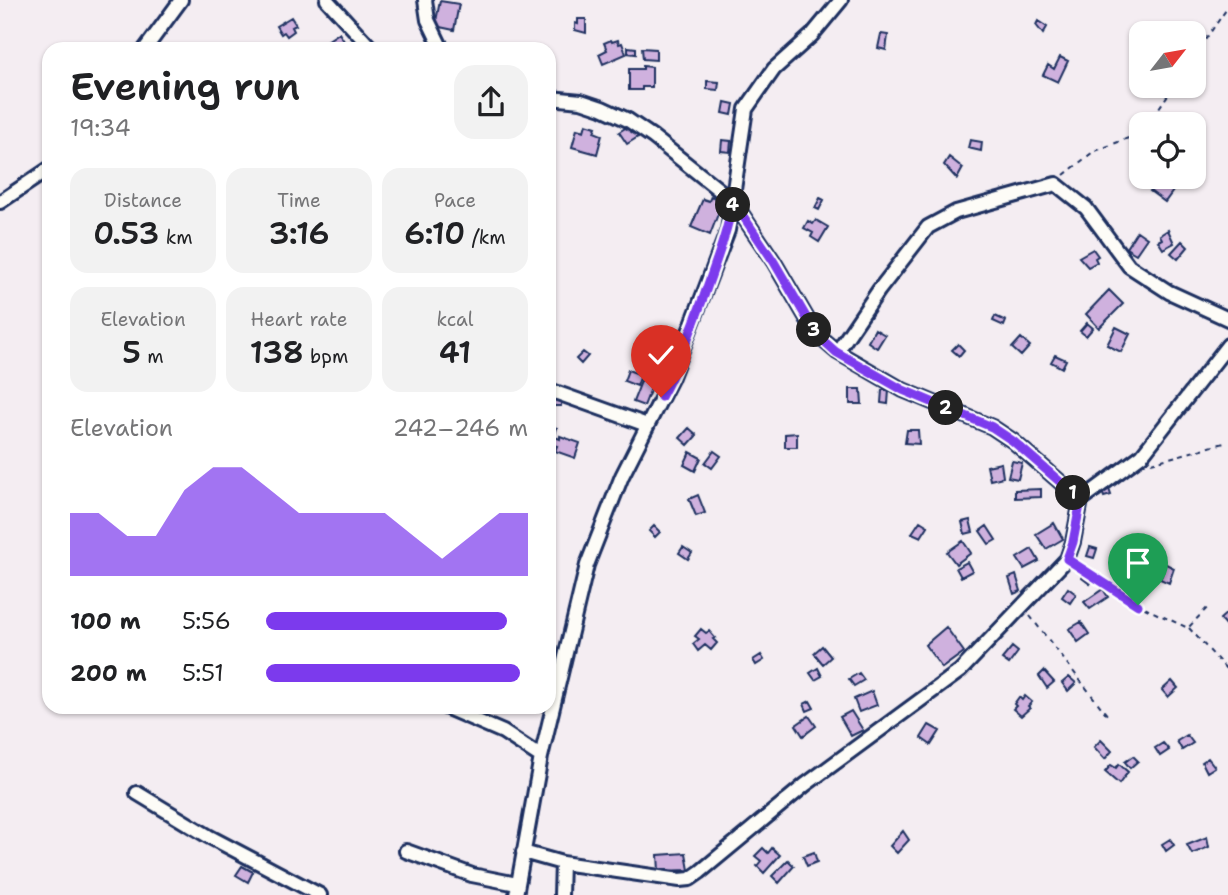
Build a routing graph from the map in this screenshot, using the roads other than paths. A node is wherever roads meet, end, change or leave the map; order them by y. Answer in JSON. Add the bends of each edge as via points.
{"nodes":[{"id":1,"x":181,"y":0,"type":"edge"},
{"id":2,"x":327,"y":0,"type":"edge"},
{"id":3,"x":425,"y":0,"type":"edge"},
{"id":4,"x":841,"y":0,"type":"edge"},
{"id":5,"x":150,"y":42,"type":"edge"},
{"id":6,"x":366,"y":42,"type":"edge"},
{"id":7,"x":439,"y":42,"type":"edge"},
{"id":8,"x":556,"y":99,"type":"edge"},
{"id":9,"x":42,"y":174,"type":"edge"},
{"id":10,"x":733,"y":201,"type":"junction"},
{"id":11,"x":0,"y":202,"type":"edge"},
{"id":12,"x":1228,"y":319,"type":"edge"},
{"id":13,"x":1228,"y":345,"type":"edge"},
{"id":14,"x":836,"y":352,"type":"junction"},
{"id":15,"x":556,"y":392,"type":"edge"},
{"id":16,"x":647,"y":425,"type":"junction"},
{"id":17,"x":1081,"y":500,"type":"junction"},
{"id":18,"x":556,"y":694,"type":"edge"},
{"id":19,"x":461,"y":714,"type":"edge"},
{"id":20,"x":551,"y":714,"type":"edge"},
{"id":21,"x":541,"y":757,"type":"junction"},
{"id":22,"x":137,"y":793,"type":"dead end"},
{"id":23,"x":406,"y":851,"type":"dead end"},
{"id":24,"x":523,"y":852,"type":"junction"},
{"id":25,"x":562,"y":863,"type":"junction"},
{"id":26,"x":516,"y":890,"type":"edge"},
{"id":27,"x":320,"y":895,"type":"edge"},
{"id":28,"x":561,"y":895,"type":"edge"}],
"edges":[{"from":1,"to":5,"type":"street"},
{"from":2,"to":6,"type":"street"},
{"from":3,"to":7,"type":"street"},
{"from":4,"to":10,"type":"street","via":[[812,35],[774,69],[746,109]]},
{"from":8,"to":10,"type":"street","via":[[581,101],[628,120]]},
{"from":9,"to":11,"type":"street"},
{"from":10,"to":14,"type":"street","via":[[816,334]]},
{"from":10,"to":16,"type":"street","via":[[728,230],[690,332]]},
{"from":12,"to":14,"type":"street","via":[[1169,292],[1129,266],[1086,208],[1056,184],[956,212],[928,227]]},
{"from":13,"to":17,"type":"street","via":[[1136,460]]},
{"from":14,"to":17,"type":"street","via":[[903,390],[992,427]]},
{"from":15,"to":16,"type":"street"},
{"from":16,"to":18,"type":"street","via":[[587,565]]},
{"from":17,"to":25,"type":"street","via":[[1067,559],[960,671],[805,785],[690,878]]},
{"from":19,"to":21,"type":"street","via":[[503,732]]},
{"from":20,"to":21,"type":"street"},
{"from":21,"to":24,"type":"street"},
{"from":22,"to":27,"type":"street"},
{"from":23,"to":26,"type":"street"},
{"from":24,"to":25,"type":"street"},
{"from":24,"to":26,"type":"street"},
{"from":25,"to":28,"type":"street"}]}
